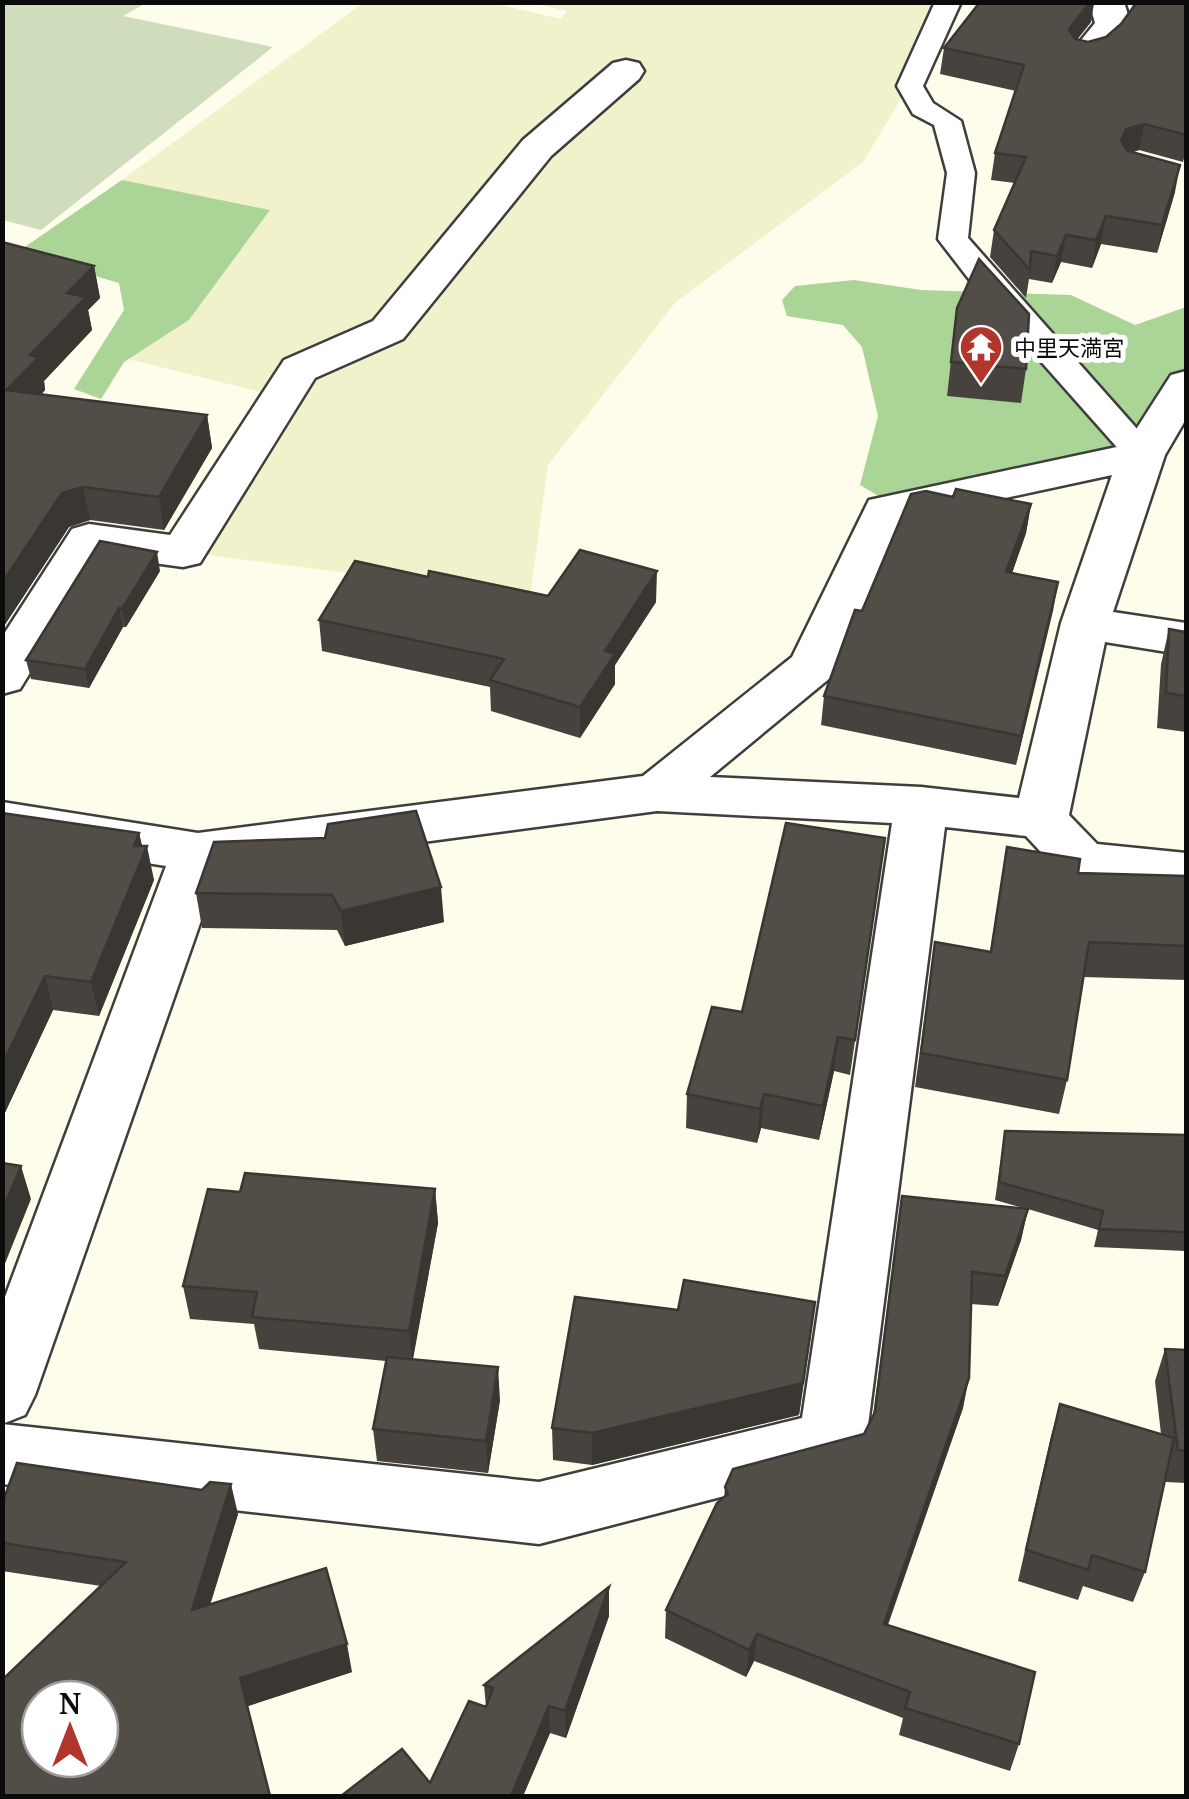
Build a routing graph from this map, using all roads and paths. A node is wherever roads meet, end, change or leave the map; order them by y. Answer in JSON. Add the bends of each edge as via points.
{"nodes":[{"id":1,"x":948,"y":2,"type":"edge"},
{"id":2,"x":1106,"y":2,"type":"edge"},
{"id":3,"x":1087,"y":55,"type":"edge"},
{"id":4,"x":626,"y":71,"type":"dead end"},
{"id":5,"x":1186,"y":384,"type":"edge"},
{"id":6,"x":1142,"y":455,"type":"junction"},
{"id":7,"x":1084,"y":623,"type":"junction"},
{"id":8,"x":1186,"y":638,"type":"edge"},
{"id":9,"x":2,"y":678,"type":"edge"},
{"id":10,"x":657,"y":792,"type":"junction"},
{"id":11,"x":921,"y":806,"type":"junction"},
{"id":12,"x":1041,"y":820,"type":"junction"},
{"id":13,"x":2,"y":821,"type":"edge"},
{"id":14,"x":198,"y":852,"type":"junction"},
{"id":15,"x":1186,"y":873,"type":"edge"},
{"id":16,"x":2,"y":1395,"type":"edge"},
{"id":17,"x":2,"y":1454,"type":"edge"}],
"edges":[{"from":1,"to":6,"type":"lane","via":[[910,86],[922,108],[947,121],[961,173],[954,239]]},
{"from":2,"to":3,"type":"street","via":[[1112,24]]},
{"from":4,"to":9,"type":"street","via":[[538,148],[388,330],[299,370],[183,552],[89,539]]},
{"from":5,"to":6,"type":"street"},
{"from":6,"to":7,"type":"street"},
{"from":6,"to":10,"type":"street","via":[[884,510],[812,666]]},
{"from":7,"to":8,"type":"street"},
{"from":7,"to":12,"type":"street"},
{"from":10,"to":11,"type":"street"},
{"from":10,"to":14,"type":"street"},
{"from":11,"to":12,"type":"street"},
{"from":11,"to":17,"type":"street","via":[[832,1441],[540,1513]]},
{"from":12,"to":15,"type":"street","via":[[1082,862]]},
{"from":13,"to":14,"type":"street"},
{"from":14,"to":16,"type":"street"}]}
